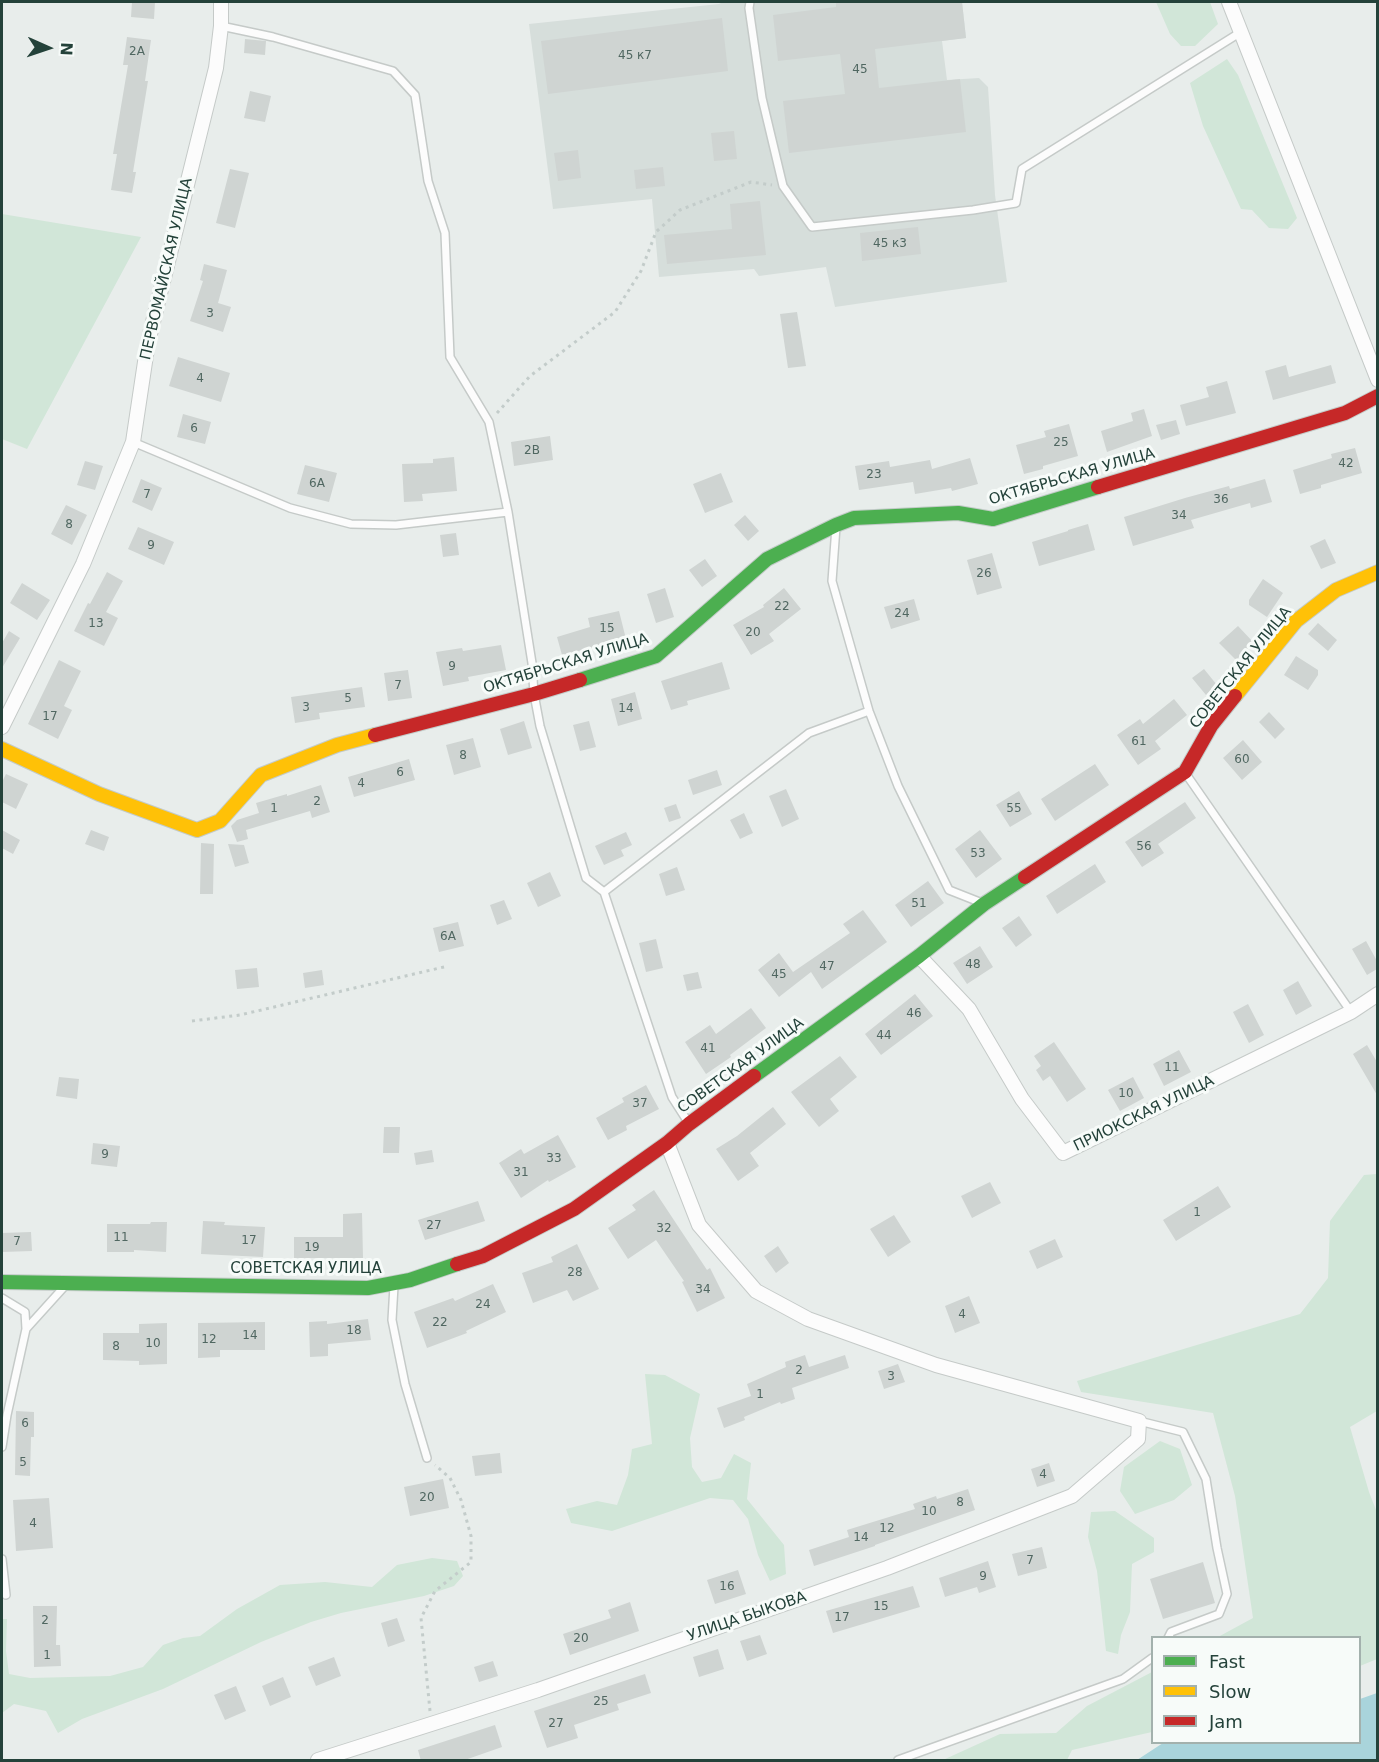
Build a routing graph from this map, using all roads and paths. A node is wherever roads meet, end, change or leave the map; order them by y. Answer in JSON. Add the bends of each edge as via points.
{"nodes":[{"id":1,"x":221,"y":2,"type":"edge"},
{"id":2,"x":750,"y":2,"type":"edge"},
{"id":3,"x":1229,"y":2,"type":"edge"},
{"id":4,"x":220,"y":26,"type":"junction"},
{"id":5,"x":1241,"y":32,"type":"junction"},
{"id":6,"x":783,"y":186,"type":"junction"},
{"id":7,"x":1374,"y":361,"type":"edge"},
{"id":8,"x":1377,"y":380,"type":"edge"},
{"id":9,"x":1377,"y":396,"type":"edge"},
{"id":10,"x":489,"y":422,"type":"junction"},
{"id":11,"x":133,"y":442,"type":"junction"},
{"id":12,"x":508,"y":512,"type":"junction"},
{"id":13,"x":836,"y":525,"type":"junction"},
{"id":14,"x":1375,"y":574,"type":"edge"},
{"id":15,"x":534,"y":694,"type":"junction"},
{"id":16,"x":869,"y":711,"type":"junction"},
{"id":17,"x":2,"y":727,"type":"edge"},
{"id":18,"x":2,"y":749,"type":"edge"},
{"id":19,"x":1185,"y":772,"type":"junction"},
{"id":20,"x":604,"y":892,"type":"junction"},
{"id":21,"x":984,"y":904,"type":"junction"},
{"id":22,"x":919,"y":956,"type":"junction"},
{"id":23,"x":448,"y":966,"type":"dead end"},
{"id":24,"x":1377,"y":993,"type":"edge"},
{"id":25,"x":1351,"y":1012,"type":"junction"},
{"id":26,"x":192,"y":1021,"type":"dead end"},
{"id":27,"x":689,"y":1124,"type":"junction"},
{"id":28,"x":667,"y":1143,"type":"junction"},
{"id":29,"x":2,"y":1282,"type":"edge"},
{"id":30,"x":67,"y":1284,"type":"junction"},
{"id":31,"x":394,"y":1284,"type":"junction"},
{"id":32,"x":2,"y":1298,"type":"edge"},
{"id":33,"x":26,"y":1329,"type":"junction"},
{"id":34,"x":1139,"y":1421,"type":"junction"},
{"id":35,"x":2,"y":1448,"type":"edge"},
{"id":36,"x":426,"y":1458,"type":"joint"},
{"id":37,"x":2,"y":1558,"type":"edge"},
{"id":38,"x":6,"y":1595,"type":"dead end"},
{"id":39,"x":1169,"y":1636,"type":"edge"},
{"id":40,"x":1151,"y":1659,"type":"edge"},
{"id":41,"x":432,"y":1724,"type":"junction"},
{"id":42,"x":335,"y":1758,"type":"edge"},
{"id":43,"x":318,"y":1761,"type":"edge"},
{"id":44,"x":898,"y":1761,"type":"edge"}],
"edges":[{"from":1,"to":4,"type":"street","name":"ПЕРВОМАЙСКАЯ УЛИЦА"},
{"from":2,"to":6,"type":"lane","via":[[762,98]]},
{"from":3,"to":5,"type":"street"},
{"from":4,"to":10,"type":"lane","via":[[393,70],[415,95],[428,181],[445,233],[450,357]]},
{"from":4,"to":11,"type":"street","name":"ПЕРВОМАЙСКАЯ УЛИЦА","via":[[216,68],[147,342]]},
{"from":5,"to":6,"type":"lane","via":[[1022,169],[1016,203],[812,227]]},
{"from":5,"to":7,"type":"street"},
{"from":6,"to":10,"type":"path","via":[[751,182],[680,210],[656,232],[641,271],[615,312],[530,376]]},
{"from":7,"to":8,"type":"street"},
{"from":9,"to":13,"type":"street","name":"ОКТЯБРЬСКАЯ УЛИЦА","via":[[1345,413],[993,519],[958,513],[854,518]]},
{"from":10,"to":12,"type":"lane"},
{"from":11,"to":12,"type":"lane","via":[[290,508],[351,524],[396,525]]},
{"from":11,"to":17,"type":"street","name":"ПЕРВОМАЙСКАЯ УЛИЦА","via":[[83,564]]},
{"from":12,"to":15,"type":"lane"},
{"from":13,"to":15,"type":"street","name":"ОКТЯБРЬСКАЯ УЛИЦА","via":[[767,559],[656,656]]},
{"from":13,"to":16,"type":"lane","via":[[832,581]]},
{"from":14,"to":19,"type":"street","name":"СОВЕТСКАЯ УЛИЦА","via":[[1336,590],[1296,621],[1211,726]]},
{"from":15,"to":18,"type":"street","name":"ОКТЯБРЬСКАЯ УЛИЦА","via":[[337,745],[261,775],[220,821],[197,830],[99,794]]},
{"from":15,"to":20,"type":"lane","via":[[586,878]]},
{"from":16,"to":20,"type":"lane","via":[[809,734]]},
{"from":16,"to":21,"type":"lane","via":[[898,786],[949,890]]},
{"from":19,"to":21,"type":"street","name":"СОВЕТСКАЯ УЛИЦА"},
{"from":19,"to":25,"type":"lane"},
{"from":20,"to":27,"type":"lane","via":[[672,1097]]},
{"from":21,"to":22,"type":"street","name":"СОВЕТСКАЯ УЛИЦА"},
{"from":22,"to":25,"type":"street","name":"ПРИОКСКАЯ УЛИЦА","via":[[969,1009],[1022,1098],[1063,1153]]},
{"from":22,"to":27,"type":"street","name":"СОВЕТСКАЯ УЛИЦА"},
{"from":23,"to":26,"type":"path","via":[[240,1015]]},
{"from":24,"to":25,"type":"street","name":"ПРИОКСКАЯ УЛИЦА"},
{"from":27,"to":28,"type":"street","name":"СОВЕТСКАЯ УЛИЦА"},
{"from":28,"to":31,"type":"street","name":"СОВЕТСКАЯ УЛИЦА","via":[[574,1209],[483,1256]]},
{"from":28,"to":34,"type":"street","via":[[699,1225],[756,1291],[808,1319],[936,1365]]},
{"from":29,"to":30,"type":"street","name":"СОВЕТСКАЯ УЛИЦА"},
{"from":30,"to":31,"type":"street","name":"СОВЕТСКАЯ УЛИЦА","via":[[368,1288]]},
{"from":30,"to":33,"type":"lane"},
{"from":31,"to":36,"type":"lane","via":[[392,1320]]},
{"from":32,"to":33,"type":"lane","via":[[25,1312]]},
{"from":33,"to":35,"type":"lane"},
{"from":34,"to":39,"type":"lane","via":[[1183,1432],[1206,1479],[1227,1594],[1219,1614]]},
{"from":34,"to":41,"type":"street","name":"УЛИЦА БЫКОВА","via":[[1138,1439],[1072,1496],[887,1568]]},
{"from":36,"to":41,"type":"path","via":[[450,1478],[471,1536],[471,1562],[435,1592],[421,1618]]},
{"from":37,"to":38,"type":"lane"},
{"from":40,"to":44,"type":"lane","via":[[1123,1679]]},
{"from":41,"to":42,"type":"street","name":"УЛИЦА БЫКОВА"},
{"from":42,"to":43,"type":"street","name":"УЛИЦА БЫКОВА"}]}
